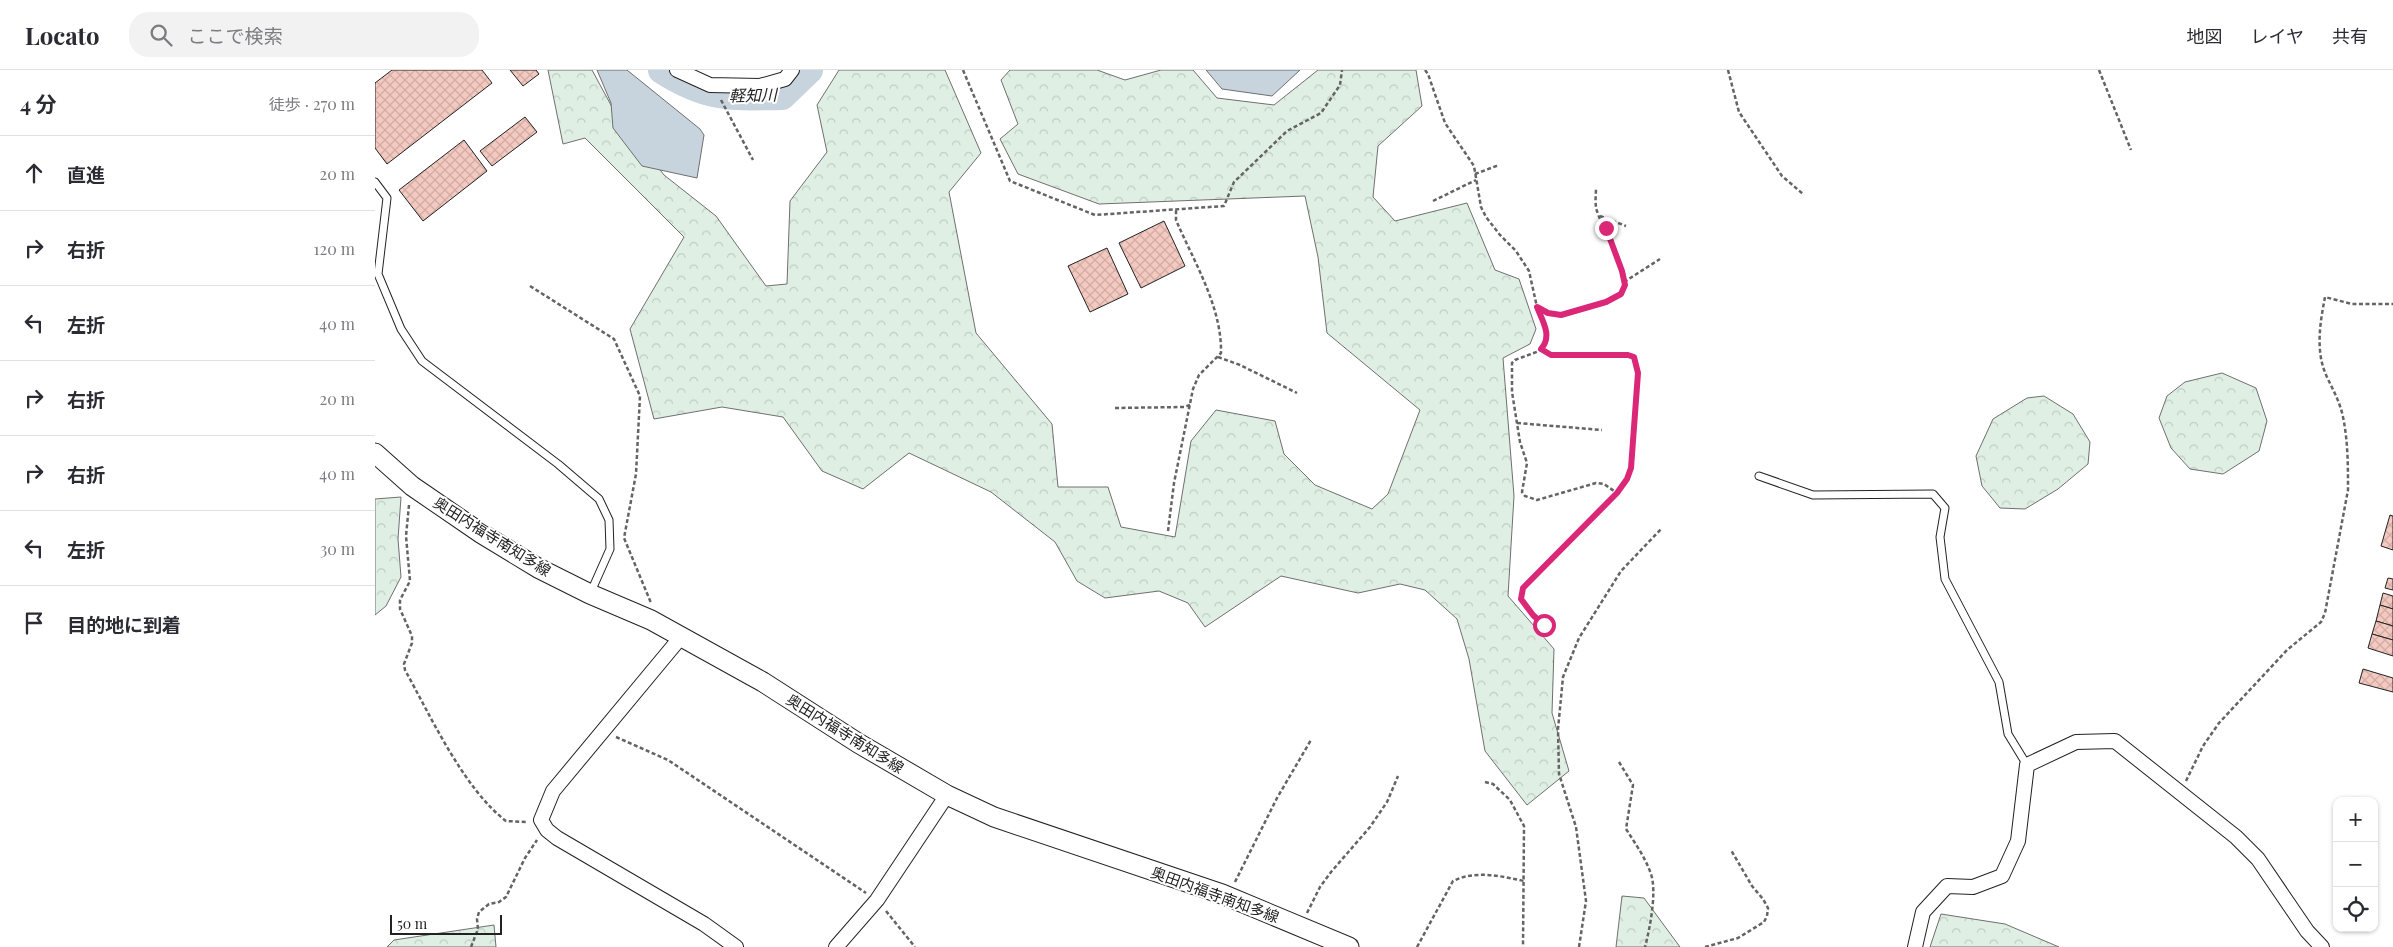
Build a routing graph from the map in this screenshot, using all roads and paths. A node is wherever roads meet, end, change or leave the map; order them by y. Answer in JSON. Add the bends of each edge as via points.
{"nodes":[{"id":1,"x":677,"y":70,"type":"edge"},
{"id":2,"x":792,"y":70,"type":"edge"},
{"id":3,"x":963,"y":70,"type":"edge"},
{"id":4,"x":1342,"y":70,"type":"edge"},
{"id":5,"x":1425,"y":70,"type":"edge"},
{"id":6,"x":1728,"y":70,"type":"edge"},
{"id":7,"x":2099,"y":70,"type":"edge"},
{"id":8,"x":716,"y":85,"type":"junction"},
{"id":9,"x":2131,"y":150,"type":"dead end"},
{"id":10,"x":753,"y":160,"type":"dead end"},
{"id":11,"x":1499,"y":164,"type":"dead end"},
{"id":12,"x":1475,"y":174,"type":"junction"},
{"id":13,"x":1476,"y":180,"type":"junction"},
{"id":14,"x":375,"y":182,"type":"edge"},
{"id":15,"x":1596,"y":188,"type":"dead end"},
{"id":16,"x":1803,"y":194,"type":"dead end"},
{"id":17,"x":1433,"y":202,"type":"dead end"},
{"id":18,"x":1175,"y":209,"type":"junction"},
{"id":19,"x":1600,"y":216,"type":"junction"},
{"id":20,"x":1626,"y":226,"type":"dead end"},
{"id":21,"x":1659,"y":259,"type":"dead end"},
{"id":22,"x":1624,"y":282,"type":"junction"},
{"id":23,"x":530,"y":286,"type":"dead end"},
{"id":24,"x":2393,"y":304,"type":"edge"},
{"id":25,"x":1537,"y":307,"type":"junction"},
{"id":26,"x":1541,"y":349,"type":"junction"},
{"id":27,"x":1217,"y":357,"type":"junction"},
{"id":28,"x":1297,"y":393,"type":"dead end"},
{"id":29,"x":1190,"y":406,"type":"junction"},
{"id":30,"x":1115,"y":408,"type":"dead end"},
{"id":31,"x":1517,"y":423,"type":"junction"},
{"id":32,"x":1601,"y":430,"type":"dead end"},
{"id":33,"x":375,"y":453,"type":"edge"},
{"id":34,"x":1759,"y":476,"type":"dead end"},
{"id":35,"x":413,"y":486,"type":"junction"},
{"id":36,"x":1617,"y":493,"type":"junction"},
{"id":37,"x":1662,"y":528,"type":"dead end"},
{"id":38,"x":1168,"y":531,"type":"dead end"},
{"id":39,"x":590,"y":594,"type":"junction"},
{"id":40,"x":651,"y":620,"type":"junction"},
{"id":41,"x":1553,"y":635,"type":"dead end"},
{"id":42,"x":681,"y":637,"type":"junction"},
{"id":43,"x":604,"y":731,"type":"junction"},
{"id":44,"x":1311,"y":740,"type":"dead end"},
{"id":45,"x":1619,"y":762,"type":"dead end"},
{"id":46,"x":2027,"y":765,"type":"junction"},
{"id":47,"x":1398,"y":776,"type":"dead end"},
{"id":48,"x":1485,"y":782,"type":"dead end"},
{"id":49,"x":2179,"y":792,"type":"junction"},
{"id":50,"x":947,"y":795,"type":"junction"},
{"id":51,"x":544,"y":825,"type":"junction"},
{"id":52,"x":1731,"y":850,"type":"dead end"},
{"id":53,"x":1524,"y":881,"type":"junction"},
{"id":54,"x":1228,"y":896,"type":"junction"},
{"id":55,"x":877,"y":900,"type":"junction"},
{"id":56,"x":1301,"y":927,"type":"junction"},
{"id":57,"x":471,"y":947,"type":"edge"},
{"id":58,"x":736,"y":947,"type":"edge"},
{"id":59,"x":836,"y":947,"type":"edge"},
{"id":60,"x":915,"y":947,"type":"edge"},
{"id":61,"x":1349,"y":947,"type":"edge"},
{"id":62,"x":1417,"y":947,"type":"edge"},
{"id":63,"x":1523,"y":947,"type":"edge"},
{"id":64,"x":1579,"y":947,"type":"edge"},
{"id":65,"x":1645,"y":947,"type":"edge"},
{"id":66,"x":1705,"y":947,"type":"edge"},
{"id":67,"x":1915,"y":947,"type":"edge"},
{"id":68,"x":2322,"y":947,"type":"edge"}],
"edges":[{"from":1,"to":8,"type":"street"},
{"from":2,"to":8,"type":"street","via":[[785,79],[760,86]]},
{"from":3,"to":18,"type":"path","via":[[1010,181],[1095,215]]},
{"from":4,"to":18,"type":"path","via":[[1340,85],[1321,113],[1287,131],[1234,182],[1224,206]]},
{"from":5,"to":12,"type":"path","via":[[1445,123],[1474,166]]},
{"from":6,"to":16,"type":"path","via":[[1739,112],[1782,176]]},
{"from":7,"to":9,"type":"path"},
{"from":8,"to":10,"type":"path"},
{"from":11,"to":12,"type":"path"},
{"from":12,"to":13,"type":"path"},
{"from":13,"to":17,"type":"path"},
{"from":13,"to":25,"type":"path","via":[[1486,217],[1529,271]]},
{"from":14,"to":39,"type":"lane","via":[[387,198],[378,274],[401,329],[422,361],[599,499],[609,520],[610,549]]},
{"from":15,"to":19,"type":"path","via":[[1596,208]]},
{"from":18,"to":27,"type":"path","via":[[1219,326],[1221,353]]},
{"from":19,"to":20,"type":"path"},
{"from":19,"to":22,"type":"path"},
{"from":21,"to":22,"type":"path"},
{"from":22,"to":25,"type":"path","via":[[1621,294],[1616,298],[1561,315]]},
{"from":23,"to":40,"type":"path","via":[[614,339],[640,396],[636,474],[624,538],[651,599]]},
{"from":24,"to":49,"type":"path","via":[[2351,304],[2325,297],[2319,329],[2323,362],[2343,416],[2348,474],[2348,490],[2325,613],[2313,630],[2287,650],[2219,723]]},
{"from":25,"to":26,"type":"path","via":[[1547,333]]},
{"from":26,"to":31,"type":"path","via":[[1512,363]]},
{"from":26,"to":36,"type":"path","via":[[1551,355],[1634,357],[1638,373],[1631,468]]},
{"from":27,"to":28,"type":"path"},
{"from":27,"to":29,"type":"path","via":[[1199,375]]},
{"from":29,"to":30,"type":"path"},
{"from":29,"to":38,"type":"path"},
{"from":31,"to":32,"type":"path"},
{"from":31,"to":36,"type":"path","via":[[1527,463],[1522,486],[1525,496],[1537,500],[1596,483],[1604,484]]},
{"from":33,"to":35,"type":"main road","name":"奥田内福寺南知多線"},
{"from":34,"to":46,"type":"lane","via":[[1813,495],[1933,494],[1945,508],[1940,537],[1945,579],[1999,682],[2007,734]]},
{"from":35,"to":39,"type":"main road","name":"奥田内福寺南知多線","via":[[482,534],[538,568]]},
{"from":35,"to":51,"type":"path","via":[[406,536],[410,581],[400,600],[400,609],[412,636],[405,670],[469,780],[498,815],[506,821]]},
{"from":36,"to":41,"type":"path","via":[[1523,588],[1521,599],[1524,605]]},
{"from":37,"to":64,"type":"path","via":[[1621,571],[1579,638],[1563,677],[1558,729],[1559,774],[1576,827],[1586,901]]},
{"from":39,"to":40,"type":"main road","name":"奥田内福寺南知多線"},
{"from":40,"to":42,"type":"main road","name":"奥田内福寺南知多線"},
{"from":42,"to":43,"type":"street"},
{"from":42,"to":50,"type":"main road","name":"奥田内福寺南知多線","via":[[763,682]]},
{"from":43,"to":51,"type":"street","via":[[553,791]]},
{"from":43,"to":55,"type":"path","via":[[668,760]]},
{"from":44,"to":54,"type":"path","via":[[1277,798]]},
{"from":45,"to":65,"type":"path","via":[[1633,785],[1626,829],[1651,876],[1652,902]]},
{"from":46,"to":49,"type":"street","via":[[2076,742],[2115,740]]},
{"from":46,"to":67,"type":"street","via":[[2018,841],[2002,876],[1973,887],[1947,886],[1923,912]]},
{"from":47,"to":56,"type":"path","via":[[1387,802],[1370,827],[1320,887]]},
{"from":48,"to":53,"type":"path","via":[[1493,784],[1505,795],[1524,826]]},
{"from":49,"to":68,"type":"street","via":[[2236,837],[2258,859],[2307,931]]},
{"from":50,"to":54,"type":"main road","name":"奥田内福寺南知多線","via":[[994,818]]},
{"from":50,"to":55,"type":"street"},
{"from":51,"to":57,"type":"path","via":[[506,897],[479,912],[478,929]]},
{"from":51,"to":58,"type":"street","via":[[705,924]]},
{"from":52,"to":66,"type":"path","via":[[1763,899],[1767,916],[1764,922],[1738,938]]},
{"from":53,"to":62,"type":"path","via":[[1483,874],[1453,881]]},
{"from":53,"to":63,"type":"path"},
{"from":54,"to":56,"type":"main road","name":"奥田内福寺南知多線"},
{"from":55,"to":59,"type":"street"},
{"from":55,"to":60,"type":"path"},
{"from":56,"to":61,"type":"main road","name":"奥田内福寺南知多線"}]}
